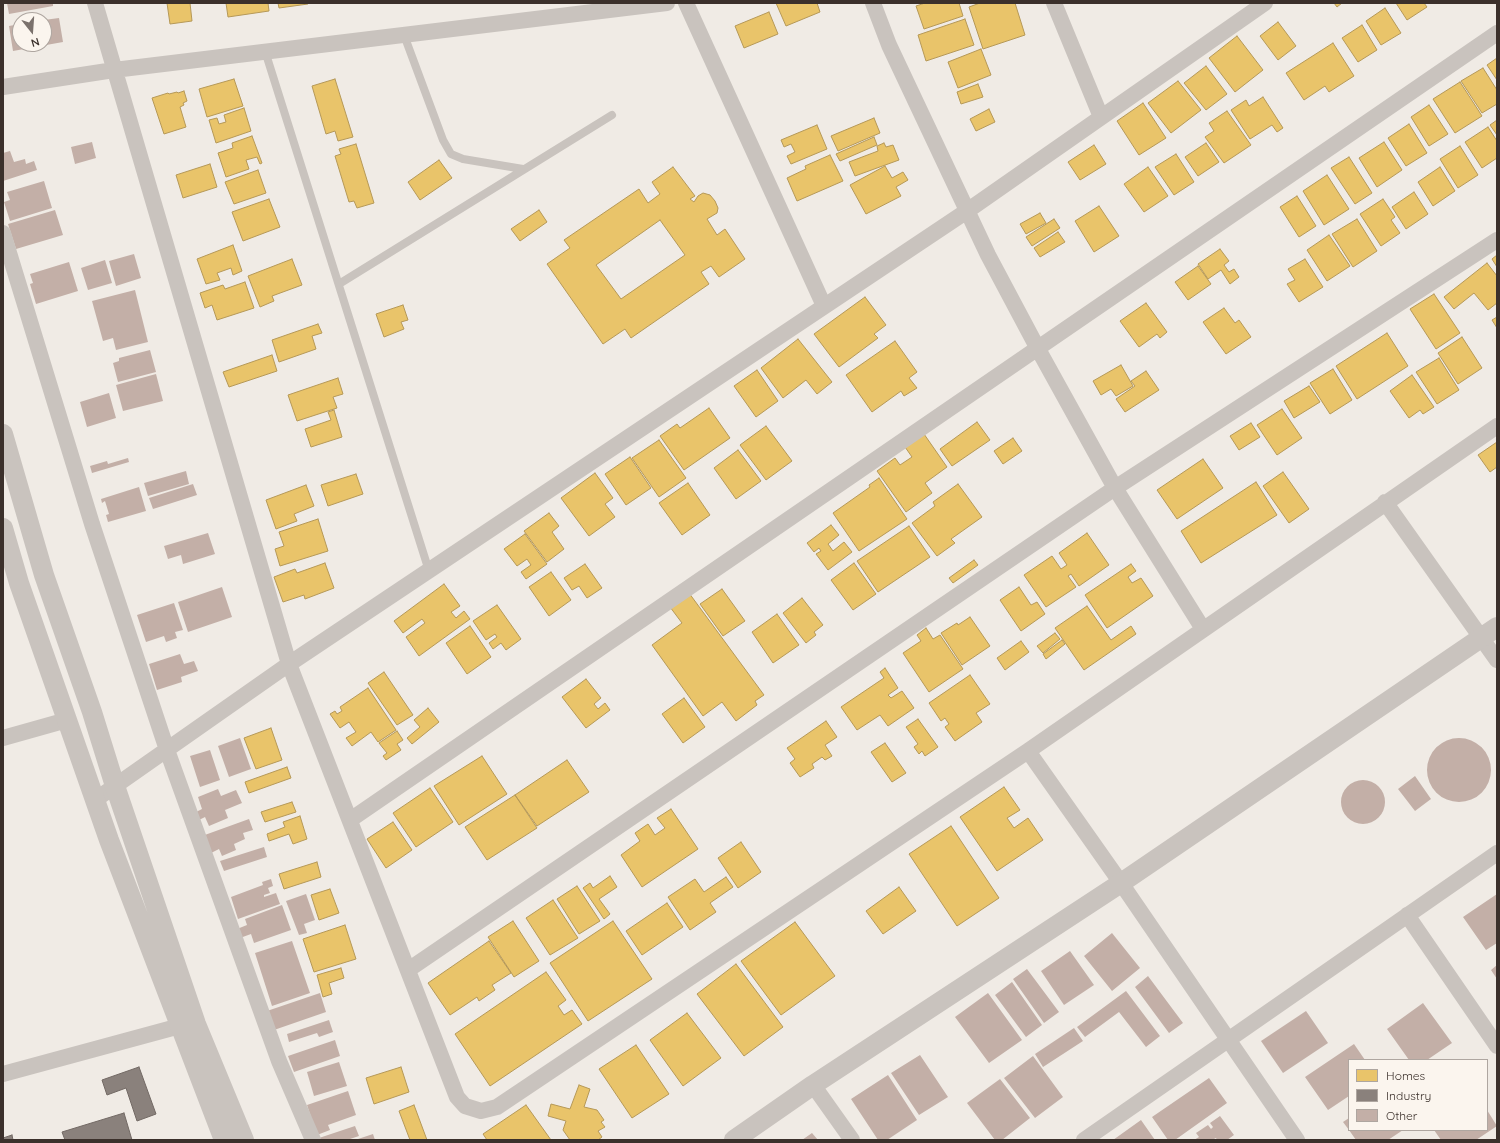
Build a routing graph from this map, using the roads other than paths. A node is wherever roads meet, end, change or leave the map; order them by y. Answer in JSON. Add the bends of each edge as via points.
{"nodes":[{"id":1,"x":95,"y":3,"type":"edge"},
{"id":2,"x":667,"y":3,"type":"edge"},
{"id":3,"x":686,"y":3,"type":"edge"},
{"id":4,"x":873,"y":3,"type":"edge"},
{"id":5,"x":1054,"y":3,"type":"edge"},
{"id":6,"x":1265,"y":3,"type":"edge"},
{"id":7,"x":1497,"y":33,"type":"edge"},
{"id":8,"x":404,"y":35,"type":"junction"},
{"id":9,"x":265,"y":51,"type":"junction"},
{"id":10,"x":114,"y":70,"type":"junction"},
{"id":11,"x":3,"y":87,"type":"edge"},
{"id":12,"x":612,"y":115,"type":"dead end"},
{"id":13,"x":1102,"y":117,"type":"junction"},
{"id":14,"x":522,"y":169,"type":"junction"},
{"id":15,"x":967,"y":211,"type":"junction"},
{"id":16,"x":3,"y":233,"type":"edge"},
{"id":17,"x":1497,"y":240,"type":"edge"},
{"id":18,"x":339,"y":284,"type":"junction"},
{"id":19,"x":824,"y":306,"type":"junction"},
{"id":20,"x":1038,"y":349,"type":"junction"},
{"id":21,"x":1497,"y":426,"type":"edge"},
{"id":22,"x":3,"y":434,"type":"edge"},
{"id":23,"x":1115,"y":488,"type":"junction"},
{"id":24,"x":1385,"y":502,"type":"junction"},
{"id":25,"x":3,"y":528,"type":"edge"},
{"id":26,"x":429,"y":570,"type":"junction"},
{"id":27,"x":1203,"y":629,"type":"junction"},
{"id":28,"x":1489,"y":632,"type":"edge"},
{"id":29,"x":1497,"y":660,"type":"edge"},
{"id":30,"x":289,"y":664,"type":"junction"},
{"id":31,"x":67,"y":720,"type":"junction"},
{"id":32,"x":3,"y":738,"type":"edge"},
{"id":33,"x":167,"y":750,"type":"junction"},
{"id":34,"x":1028,"y":751,"type":"junction"},
{"id":35,"x":115,"y":786,"type":"junction"},
{"id":36,"x":95,"y":800,"type":"junction"},
{"id":37,"x":350,"y":820,"type":"junction"},
{"id":38,"x":1497,"y":853,"type":"edge"},
{"id":39,"x":1121,"y":883,"type":"junction"},
{"id":40,"x":1407,"y":915,"type":"junction"},
{"id":41,"x":408,"y":970,"type":"junction"},
{"id":42,"x":180,"y":1026,"type":"junction"},
{"id":43,"x":1228,"y":1040,"type":"junction"},
{"id":44,"x":1497,"y":1046,"type":"edge"},
{"id":45,"x":3,"y":1074,"type":"edge"},
{"id":46,"x":813,"y":1085,"type":"junction"},
{"id":47,"x":224,"y":1140,"type":"edge"},
{"id":48,"x":244,"y":1140,"type":"edge"},
{"id":49,"x":313,"y":1140,"type":"edge"},
{"id":50,"x":734,"y":1140,"type":"edge"},
{"id":51,"x":852,"y":1140,"type":"edge"},
{"id":52,"x":1084,"y":1140,"type":"edge"},
{"id":53,"x":1296,"y":1140,"type":"edge"}],
"edges":[{"from":1,"to":10,"type":"street"},
{"from":2,"to":8,"type":"street"},
{"from":3,"to":19,"type":"street"},
{"from":4,"to":15,"type":"street","via":[[889,45]]},
{"from":5,"to":13,"type":"street"},
{"from":6,"to":13,"type":"street"},
{"from":7,"to":20,"type":"street"},
{"from":8,"to":9,"type":"street"},
{"from":8,"to":14,"type":"lane","via":[[443,140],[451,154],[463,159]]},
{"from":9,"to":10,"type":"street"},
{"from":9,"to":18,"type":"lane"},
{"from":10,"to":11,"type":"street"},
{"from":10,"to":30,"type":"street"},
{"from":12,"to":14,"type":"lane"},
{"from":13,"to":15,"type":"street"},
{"from":14,"to":18,"type":"lane"},
{"from":15,"to":19,"type":"street"},
{"from":15,"to":20,"type":"street"},
{"from":16,"to":33,"type":"street","via":[[92,524]]},
{"from":17,"to":23,"type":"street"},
{"from":18,"to":26,"type":"lane"},
{"from":19,"to":26,"type":"street"},
{"from":20,"to":23,"type":"street"},
{"from":20,"to":37,"type":"street"},
{"from":21,"to":24,"type":"street"},
{"from":22,"to":35,"type":"street","via":[[44,575]]},
{"from":23,"to":27,"type":"street"},
{"from":23,"to":41,"type":"street"},
{"from":24,"to":27,"type":"street"},
{"from":24,"to":28,"type":"street"},
{"from":25,"to":31,"type":"street","via":[[19,583]]},
{"from":26,"to":30,"type":"street"},
{"from":27,"to":34,"type":"street"},
{"from":28,"to":29,"type":"street"},
{"from":28,"to":39,"type":"street"},
{"from":30,"to":33,"type":"street"},
{"from":30,"to":37,"type":"street"},
{"from":31,"to":32,"type":"street"},
{"from":31,"to":36,"type":"street"},
{"from":33,"to":35,"type":"street"},
{"from":33,"to":49,"type":"street","via":[[279,1061]]},
{"from":34,"to":39,"type":"street"},
{"from":34,"to":41,"type":"street","via":[[497,1107],[480,1111],[465,1106],[457,1097]]},
{"from":35,"to":36,"type":"street"},
{"from":35,"to":48,"type":"street","via":[[196,1024]]},
{"from":36,"to":42,"type":"street"},
{"from":37,"to":41,"type":"street"},
{"from":38,"to":40,"type":"street"},
{"from":39,"to":43,"type":"street"},
{"from":39,"to":46,"type":"street"},
{"from":40,"to":43,"type":"street"},
{"from":40,"to":44,"type":"street"},
{"from":42,"to":45,"type":"street"},
{"from":42,"to":47,"type":"street"},
{"from":43,"to":52,"type":"street"},
{"from":43,"to":53,"type":"street"},
{"from":46,"to":50,"type":"street"},
{"from":46,"to":51,"type":"street"}]}
